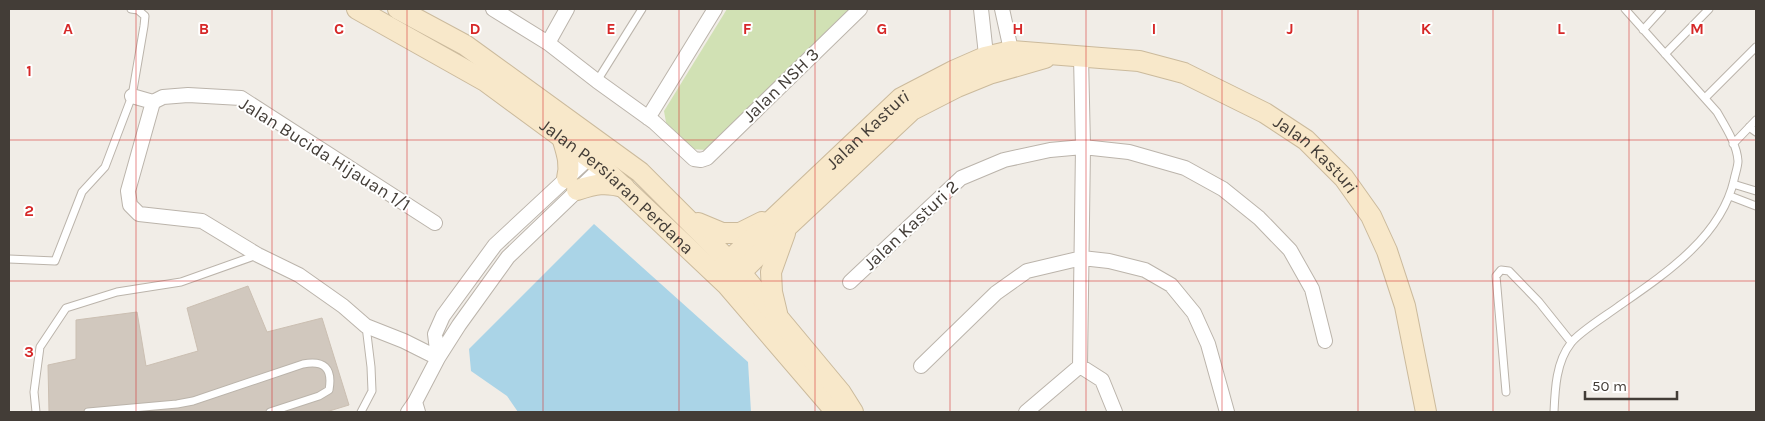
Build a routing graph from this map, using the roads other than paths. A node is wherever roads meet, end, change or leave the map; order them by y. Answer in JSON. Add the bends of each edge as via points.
{"nodes":[{"id":1,"x":131,"y":9,"type":"edge"},
{"id":2,"x":357,"y":9,"type":"edge"},
{"id":3,"x":398,"y":9,"type":"edge"},
{"id":4,"x":493,"y":9,"type":"edge"},
{"id":5,"x":567,"y":9,"type":"edge"},
{"id":6,"x":642,"y":9,"type":"edge"},
{"id":7,"x":715,"y":9,"type":"edge"},
{"id":8,"x":860,"y":9,"type":"edge"},
{"id":9,"x":981,"y":9,"type":"edge"},
{"id":10,"x":1002,"y":9,"type":"edge"},
{"id":11,"x":1625,"y":9,"type":"edge"},
{"id":12,"x":1662,"y":9,"type":"edge"},
{"id":13,"x":1709,"y":9,"type":"edge"},
{"id":14,"x":1643,"y":30,"type":"junction"},
{"id":15,"x":548,"y":43,"type":"junction"},
{"id":16,"x":1756,"y":47,"type":"edge"},
{"id":17,"x":1665,"y":54,"type":"junction"},
{"id":18,"x":1080,"y":57,"type":"junction"},
{"id":19,"x":1013,"y":59,"type":"junction"},
{"id":20,"x":987,"y":66,"type":"junction"},
{"id":21,"x":597,"y":81,"type":"junction"},
{"id":22,"x":132,"y":96,"type":"junction"},
{"id":23,"x":1705,"y":98,"type":"junction"},
{"id":24,"x":153,"y":102,"type":"junction"},
{"id":25,"x":648,"y":118,"type":"junction"},
{"id":26,"x":1756,"y":120,"type":"edge"},
{"id":27,"x":1749,"y":127,"type":"junction"},
{"id":28,"x":1756,"y":132,"type":"edge"},
{"id":29,"x":562,"y":137,"type":"junction"},
{"id":30,"x":1733,"y":144,"type":"junction"},
{"id":31,"x":1083,"y":147,"type":"junction"},
{"id":32,"x":602,"y":156,"type":"junction"},
{"id":33,"x":572,"y":184,"type":"junction"},
{"id":34,"x":1733,"y":184,"type":"junction"},
{"id":35,"x":624,"y":187,"type":"junction"},
{"id":36,"x":1756,"y":190,"type":"edge"},
{"id":37,"x":1730,"y":196,"type":"junction"},
{"id":38,"x":1756,"y":206,"type":"edge"},
{"id":39,"x":783,"y":220,"type":"junction"},
{"id":40,"x":691,"y":221,"type":"junction"},
{"id":41,"x":435,"y":223,"type":"dead end"},
{"id":42,"x":258,"y":255,"type":"junction"},
{"id":43,"x":9,"y":258,"type":"edge"},
{"id":44,"x":1082,"y":258,"type":"junction"},
{"id":45,"x":728,"y":273,"type":"junction"},
{"id":46,"x":850,"y":282,"type":"dead end"},
{"id":47,"x":778,"y":318,"type":"junction"},
{"id":48,"x":366,"y":326,"type":"junction"},
{"id":49,"x":1325,"y":341,"type":"dead end"},
{"id":50,"x":1571,"y":342,"type":"junction"},
{"id":51,"x":438,"y":358,"type":"junction"},
{"id":52,"x":921,"y":366,"type":"dead end"},
{"id":53,"x":1080,"y":366,"type":"junction"},
{"id":54,"x":1506,"y":392,"type":"dead end"},
{"id":55,"x":414,"y":409,"type":"edge"},
{"id":56,"x":36,"y":412,"type":"edge"},
{"id":57,"x":88,"y":412,"type":"edge"},
{"id":58,"x":270,"y":412,"type":"edge"},
{"id":59,"x":361,"y":412,"type":"edge"},
{"id":60,"x":836,"y":412,"type":"edge"},
{"id":61,"x":854,"y":412,"type":"edge"},
{"id":62,"x":1026,"y":412,"type":"edge"},
{"id":63,"x":1115,"y":412,"type":"edge"},
{"id":64,"x":1227,"y":412,"type":"edge"},
{"id":65,"x":1426,"y":412,"type":"edge"},
{"id":66,"x":1554,"y":412,"type":"edge"}],
"edges":[{"from":1,"to":22,"type":"lane","via":[[145,16]]},
{"from":2,"to":29,"type":"main road","name":"Jalan Persiaran Perdana","via":[[485,81]]},
{"from":3,"to":32,"type":"main road","name":"Jalan Persiaran Perdana","via":[[465,45]]},
{"from":4,"to":15,"type":"street"},
{"from":5,"to":15,"type":"street"},
{"from":6,"to":21,"type":"lane"},
{"from":7,"to":25,"type":"street"},
{"from":8,"to":25,"type":"street","name":"Jalan NSH 3","via":[[707,158],[694,159]]},
{"from":9,"to":20,"type":"street"},
{"from":10,"to":19,"type":"street"},
{"from":11,"to":14,"type":"lane"},
{"from":12,"to":14,"type":"lane"},
{"from":13,"to":17,"type":"lane"},
{"from":14,"to":17,"type":"lane"},
{"from":15,"to":21,"type":"street"},
{"from":16,"to":23,"type":"lane"},
{"from":17,"to":23,"type":"lane"},
{"from":18,"to":19,"type":"main road","name":"Jalan Kasturi","via":[[1054,55]]},
{"from":18,"to":31,"type":"street"},
{"from":18,"to":65,"type":"main road","name":"Jalan Kasturi","via":[[1139,61],[1184,72],[1266,113],[1306,140],[1344,178],[1371,216],[1387,251],[1405,306]]},
{"from":19,"to":20,"type":"main road","name":"Jalan Kasturi"},
{"from":20,"to":39,"type":"main road","name":"Jalan Kasturi","via":[[953,71],[901,98]]},
{"from":21,"to":25,"type":"street"},
{"from":22,"to":24,"type":"street"},
{"from":22,"to":43,"type":"lane","via":[[105,167],[82,192],[55,261]]},
{"from":23,"to":30,"type":"lane"},
{"from":24,"to":41,"type":"street","name":"Jalan Bucida Hijauan 1/1","via":[[163,97],[188,95],[241,98]]},
{"from":24,"to":42,"type":"street","via":[[128,191],[130,205],[139,214],[202,220]]},
{"from":26,"to":27,"type":"lane"},
{"from":27,"to":28,"type":"lane"},
{"from":27,"to":30,"type":"lane"},
{"from":29,"to":32,"type":"main road","name":"Jalan Persiaran Perdana"},
{"from":29,"to":33,"type":"main road"},
{"from":30,"to":34,"type":"lane","via":[[1738,161]]},
{"from":31,"to":44,"type":"street"},
{"from":31,"to":46,"type":"street","name":"Jalan Kasturi 2","via":[[1004,160],[961,178]]},
{"from":31,"to":49,"type":"street","name":"Jalan Kasturi 2","via":[[1129,152],[1185,168],[1223,189],[1259,218],[1290,250],[1312,290]]},
{"from":32,"to":33,"type":"street"},
{"from":32,"to":35,"type":"main road","name":"Jalan Persiaran Perdana"},
{"from":32,"to":40,"type":"main road","name":"Jalan Persiaran Perdana","via":[[640,172]]},
{"from":33,"to":35,"type":"main road","via":[[606,183]]},
{"from":33,"to":51,"type":"street","via":[[495,245],[444,316],[435,334]]},
{"from":34,"to":36,"type":"lane"},
{"from":34,"to":37,"type":"lane"},
{"from":35,"to":45,"type":"main road","name":"Jalan Persiaran Perdana"},
{"from":37,"to":38,"type":"lane"},
{"from":37,"to":50,"type":"lane","via":[[1718,220],[1690,251]]},
{"from":39,"to":40,"type":"main road","via":[[740,233],[722,233]]},
{"from":39,"to":45,"type":"main road","name":"Jalan Kasturi"},
{"from":39,"to":47,"type":"main road","via":[[771,272]]},
{"from":40,"to":45,"type":"main road","name":"Jalan Persiaran Perdana"},
{"from":42,"to":48,"type":"street","via":[[299,276]]},
{"from":42,"to":56,"type":"lane","via":[[181,282],[118,292],[66,308],[40,347],[34,392]]},
{"from":44,"to":52,"type":"street","via":[[1027,271],[996,293]]},
{"from":44,"to":53,"type":"street"},
{"from":44,"to":64,"type":"street","via":[[1145,270],[1171,285],[1194,313],[1208,344]]},
{"from":45,"to":47,"type":"main road","name":"Jalan Persiaran Perdana"},
{"from":45,"to":60,"type":"main road","name":"Jalan Persiaran Perdana"},
{"from":47,"to":61,"type":"main road","name":"Jalan Persiaran Perdana"},
{"from":48,"to":51,"type":"street"},
{"from":48,"to":59,"type":"lane","via":[[372,391]]},
{"from":50,"to":54,"type":"lane","via":[[1509,271],[1501,270],[1496,276]]},
{"from":50,"to":66,"type":"lane","via":[[1561,362]]},
{"from":51,"to":55,"type":"street"},
{"from":53,"to":62,"type":"street"},
{"from":53,"to":63,"type":"street","via":[[1102,380]]},
{"from":57,"to":58,"type":"lane","via":[[177,404],[303,364],[323,364],[328,372],[329,390]]}]}
